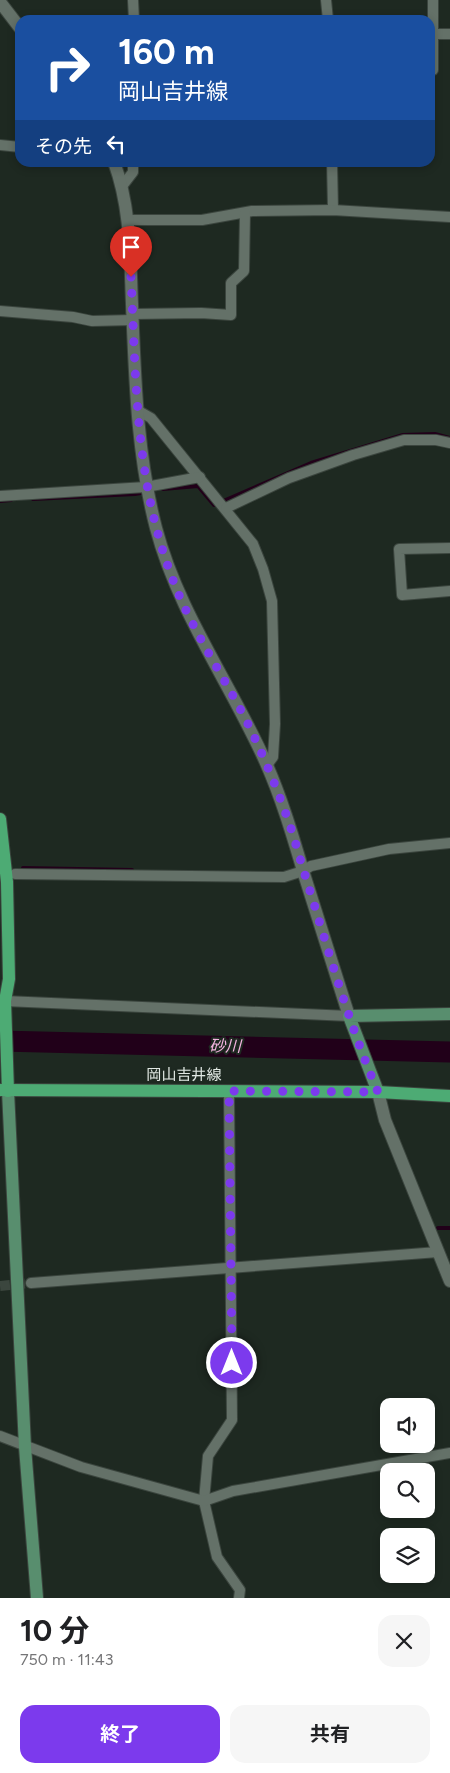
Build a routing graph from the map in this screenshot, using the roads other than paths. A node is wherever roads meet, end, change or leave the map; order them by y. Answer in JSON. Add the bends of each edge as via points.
{"nodes":[{"id":1,"x":133,"y":0,"type":"edge"},
{"id":2,"x":326,"y":0,"type":"edge"},
{"id":3,"x":433,"y":0,"type":"edge"},
{"id":4,"x":0,"y":2,"type":"edge"},
{"id":5,"x":134,"y":15,"type":"edge"},
{"id":6,"x":328,"y":15,"type":"edge"},
{"id":7,"x":432,"y":15,"type":"edge"},
{"id":8,"x":15,"y":22,"type":"edge"},
{"id":9,"x":435,"y":34,"type":"edge"},
{"id":10,"x":450,"y":34,"type":"edge"},
{"id":11,"x":0,"y":145,"type":"edge"},
{"id":12,"x":15,"y":146,"type":"edge"},
{"id":13,"x":116,"y":167,"type":"edge"},
{"id":14,"x":134,"y":167,"type":"edge"},
{"id":15,"x":332,"y":167,"type":"edge"},
{"id":16,"x":123,"y":185,"type":"junction"},
{"id":17,"x":333,"y":210,"type":"junction"},
{"id":18,"x":245,"y":213,"type":"junction"},
{"id":19,"x":450,"y":217,"type":"edge"},
{"id":20,"x":129,"y":220,"type":"junction"},
{"id":21,"x":0,"y":311,"type":"edge"},
{"id":22,"x":133,"y":317,"type":"junction"},
{"id":23,"x":137,"y":410,"type":"junction"},
{"id":24,"x":450,"y":443,"type":"edge"},
{"id":25,"x":200,"y":477,"type":"junction"},
{"id":26,"x":146,"y":486,"type":"junction"},
{"id":27,"x":0,"y":496,"type":"edge"},
{"id":28,"x":226,"y":508,"type":"junction"},
{"id":29,"x":450,"y":548,"type":"edge"},
{"id":30,"x":450,"y":591,"type":"edge"},
{"id":31,"x":267,"y":765,"type":"junction"},
{"id":32,"x":0,"y":819,"type":"edge"},
{"id":33,"x":450,"y":843,"type":"edge"},
{"id":34,"x":303,"y":871,"type":"junction"},
{"id":35,"x":15,"y":874,"type":"dead end"},
{"id":36,"x":2,"y":995,"type":"edge"},
{"id":37,"x":450,"y":1014,"type":"edge"},
{"id":38,"x":352,"y":1022,"type":"junction"},
{"id":39,"x":229,"y":1091,"type":"junction"},
{"id":40,"x":3,"y":1092,"type":"edge"},
{"id":41,"x":378,"y":1092,"type":"junction"},
{"id":42,"x":450,"y":1096,"type":"edge"},
{"id":43,"x":438,"y":1252,"type":"junction"},
{"id":44,"x":231,"y":1269,"type":"junction"},
{"id":45,"x":450,"y":1281,"type":"edge"},
{"id":46,"x":31,"y":1283,"type":"tunnel mouth"},
{"id":47,"x":0,"y":1436,"type":"edge"},
{"id":48,"x":25,"y":1447,"type":"junction"},
{"id":49,"x":450,"y":1453,"type":"edge"},
{"id":50,"x":204,"y":1501,"type":"junction"},
{"id":51,"x":37,"y":1598,"type":"edge"},
{"id":52,"x":240,"y":1598,"type":"edge"}],
"edges":[{"from":1,"to":5,"type":"street"},
{"from":2,"to":6,"type":"street"},
{"from":3,"to":7,"type":"street"},
{"from":4,"to":8,"type":"street"},
{"from":9,"to":10,"type":"street"},
{"from":11,"to":12,"type":"street"},
{"from":13,"to":16,"type":"street"},
{"from":14,"to":16,"type":"street"},
{"from":15,"to":17,"type":"street"},
{"from":16,"to":20,"type":"street"},
{"from":17,"to":18,"type":"street"},
{"from":17,"to":19,"type":"street"},
{"from":18,"to":20,"type":"street","via":[[202,220]]},
{"from":18,"to":22,"type":"street","via":[[244,271],[231,283],[231,315],[201,313]]},
{"from":20,"to":22,"type":"street"},
{"from":21,"to":22,"type":"street","via":[[92,321]]},
{"from":22,"to":23,"type":"street"},
{"from":23,"to":25,"type":"street","via":[[151,418]]},
{"from":23,"to":26,"type":"street"},
{"from":24,"to":28,"type":"street","via":[[404,440],[290,478]]},
{"from":25,"to":26,"type":"street"},
{"from":25,"to":28,"type":"street"},
{"from":26,"to":27,"type":"street"},
{"from":26,"to":31,"type":"street","via":[[156,530],[173,580]]},
{"from":28,"to":31,"type":"street","via":[[253,544],[272,601],[275,724],[273,757]]},
{"from":29,"to":30,"type":"street","via":[[399,549],[402,595]]},
{"from":31,"to":34,"type":"street"},
{"from":32,"to":36,"type":"main road","via":[[7,892],[9,979]]},
{"from":33,"to":34,"type":"street","via":[[389,850],[311,866]]},
{"from":34,"to":35,"type":"street","via":[[284,877]]},
{"from":34,"to":38,"type":"street"},
{"from":36,"to":38,"type":"street"},
{"from":36,"to":40,"type":"main road","via":[[7,1075]]},
{"from":37,"to":38,"type":"main road"},
{"from":38,"to":41,"type":"main road"},
{"from":39,"to":40,"type":"main road","name":"岡山吉井線"},
{"from":39,"to":41,"type":"main road","name":"岡山吉井線"},
{"from":39,"to":44,"type":"street"},
{"from":40,"to":48,"type":"main road"},
{"from":41,"to":42,"type":"main road","name":"岡山吉井線"},
{"from":41,"to":43,"type":"street","via":[[385,1120]]},
{"from":43,"to":44,"type":"street"},
{"from":43,"to":45,"type":"street"},
{"from":44,"to":46,"type":"street"},
{"from":44,"to":50,"type":"street","via":[[232,1420],[208,1456]]},
{"from":47,"to":48,"type":"street"},
{"from":48,"to":50,"type":"street","via":[[80,1467]]},
{"from":48,"to":51,"type":"main road"},
{"from":49,"to":50,"type":"street","via":[[233,1491]]},
{"from":50,"to":52,"type":"street","via":[[217,1557],[240,1590]]}]}
